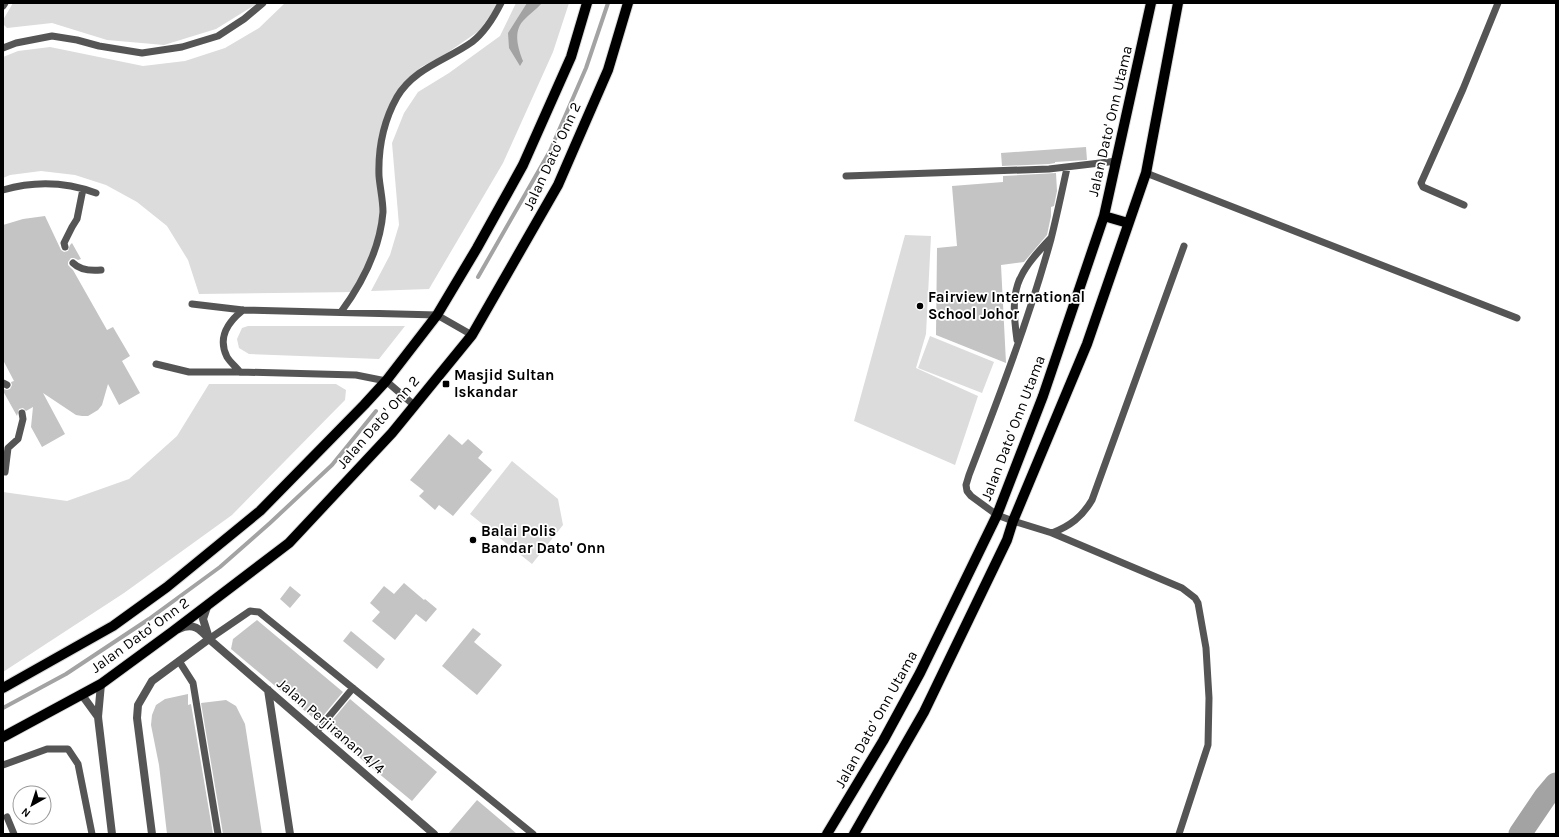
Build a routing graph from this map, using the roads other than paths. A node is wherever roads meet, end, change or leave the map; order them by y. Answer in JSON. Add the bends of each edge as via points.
{"nodes":[{"id":1,"x":5,"y":3,"type":"edge"},
{"id":2,"x":263,"y":3,"type":"edge"},
{"id":3,"x":501,"y":3,"type":"edge"},
{"id":4,"x":587,"y":3,"type":"edge"},
{"id":5,"x":628,"y":3,"type":"edge"},
{"id":6,"x":1151,"y":3,"type":"edge"},
{"id":7,"x":1178,"y":3,"type":"edge"},
{"id":8,"x":1498,"y":3,"type":"edge"},
{"id":9,"x":3,"y":6,"type":"edge"},
{"id":10,"x":3,"y":48,"type":"edge"},
{"id":11,"x":1117,"y":161,"type":"junction"},
{"id":12,"x":1067,"y":168,"type":"junction"},
{"id":13,"x":1146,"y":173,"type":"junction"},
{"id":14,"x":846,"y":176,"type":"dead end"},
{"id":15,"x":83,"y":189,"type":"junction"},
{"id":16,"x":3,"y":190,"type":"edge"},
{"id":17,"x":96,"y":193,"type":"dead end"},
{"id":18,"x":1464,"y":205,"type":"dead end"},
{"id":19,"x":1104,"y":216,"type":"junction"},
{"id":20,"x":1128,"y":223,"type":"junction"},
{"id":21,"x":1051,"y":238,"type":"junction"},
{"id":22,"x":1184,"y":246,"type":"dead end"},
{"id":23,"x":65,"y":247,"type":"dead end"},
{"id":24,"x":73,"y":263,"type":"dead end"},
{"id":25,"x":101,"y":270,"type":"dead end"},
{"id":26,"x":192,"y":304,"type":"dead end"},
{"id":27,"x":243,"y":310,"type":"junction"},
{"id":28,"x":341,"y":312,"type":"junction"},
{"id":29,"x":437,"y":315,"type":"junction"},
{"id":30,"x":1517,"y":318,"type":"dead end"},
{"id":31,"x":472,"y":335,"type":"junction"},
{"id":32,"x":1018,"y":342,"type":"junction"},
{"id":33,"x":156,"y":364,"type":"dead end"},
{"id":34,"x":240,"y":372,"type":"junction"},
{"id":35,"x":386,"y":381,"type":"junction"},
{"id":36,"x":414,"y":405,"type":"junction"},
{"id":37,"x":22,"y":413,"type":"dead end"},
{"id":38,"x":5,"y":472,"type":"dead end"},
{"id":39,"x":997,"y":515,"type":"junction"},
{"id":40,"x":1013,"y":522,"type":"junction"},
{"id":41,"x":1052,"y":533,"type":"junction"},
{"id":42,"x":209,"y":603,"type":"junction"},
{"id":43,"x":172,"y":632,"type":"junction"},
{"id":44,"x":209,"y":640,"type":"junction"},
{"id":45,"x":179,"y":661,"type":"junction"},
{"id":46,"x":101,"y":684,"type":"junction"},
{"id":47,"x":3,"y":688,"type":"edge"},
{"id":48,"x":353,"y":688,"type":"junction"},
{"id":49,"x":268,"y":690,"type":"junction"},
{"id":50,"x":82,"y":695,"type":"junction"},
{"id":51,"x":98,"y":716,"type":"junction"},
{"id":52,"x":316,"y":732,"type":"junction"},
{"id":53,"x":3,"y":737,"type":"edge"},
{"id":54,"x":3,"y":765,"type":"edge"},
{"id":55,"x":7,"y":817,"type":"dead end"},
{"id":56,"x":14,"y":834,"type":"edge"},
{"id":57,"x":92,"y":834,"type":"edge"},
{"id":58,"x":112,"y":834,"type":"edge"},
{"id":59,"x":152,"y":834,"type":"edge"},
{"id":60,"x":218,"y":834,"type":"edge"},
{"id":61,"x":290,"y":834,"type":"edge"},
{"id":62,"x":434,"y":834,"type":"edge"},
{"id":63,"x":533,"y":834,"type":"edge"},
{"id":64,"x":827,"y":834,"type":"edge"},
{"id":65,"x":854,"y":834,"type":"edge"},
{"id":66,"x":1179,"y":834,"type":"edge"}],
"edges":[{"from":1,"to":9,"type":"lane"},
{"from":2,"to":10,"type":"lane","via":[[218,36],[182,47],[142,53],[52,36]]},
{"from":3,"to":28,"type":"lane","via":[[493,20],[473,41],[418,73],[398,96],[386,122],[380,145],[379,176],[383,211],[380,232],[369,265],[356,292]]},
{"from":4,"to":29,"type":"main road","name":"Jalan Dato' Onn 2","via":[[571,57],[523,165]]},
{"from":5,"to":31,"type":"main road","name":"Jalan Dato' Onn 2","via":[[608,70],[558,185]]},
{"from":6,"to":11,"type":"main road","name":"Jalan Dato' Onn Utama"},
{"from":7,"to":13,"type":"main road"},
{"from":8,"to":18,"type":"lane","via":[[1421,183],[1423,187]]},
{"from":11,"to":12,"type":"lane"},
{"from":11,"to":19,"type":"main road","name":"Jalan Dato' Onn Utama"},
{"from":12,"to":14,"type":"lane"},
{"from":12,"to":21,"type":"lane"},
{"from":13,"to":20,"type":"main road"},
{"from":13,"to":30,"type":"lane"},
{"from":15,"to":16,"type":"lane","via":[[38,184]]},
{"from":15,"to":17,"type":"lane"},
{"from":15,"to":23,"type":"lane","via":[[77,219],[64,243]]},
{"from":19,"to":20,"type":"main road"},
{"from":19,"to":39,"type":"main road","name":"Jalan Dato' Onn Utama","via":[[1043,396]]},
{"from":20,"to":40,"type":"main road","via":[[1087,344]]},
{"from":21,"to":32,"type":"lane"},
{"from":21,"to":32,"type":"lane","via":[[1027,265],[1017,285],[1014,300]]},
{"from":22,"to":41,"type":"lane","via":[[1092,500],[1087,509],[1073,522]]},
{"from":24,"to":25,"type":"lane","via":[[78,268]]},
{"from":26,"to":27,"type":"lane"},
{"from":27,"to":28,"type":"lane"},
{"from":27,"to":34,"type":"lane","via":[[225,329],[224,345],[228,357]]},
{"from":28,"to":29,"type":"lane"},
{"from":29,"to":31,"type":"lane"},
{"from":29,"to":35,"type":"main road","name":"Jalan Dato' Onn 2"},
{"from":31,"to":36,"type":"main road","name":"Jalan Dato' Onn 2"},
{"from":32,"to":39,"type":"lane","via":[[966,485],[971,496]]},
{"from":33,"to":34,"type":"lane","via":[[190,372]]},
{"from":34,"to":35,"type":"lane","via":[[356,375]]},
{"from":35,"to":36,"type":"lane"},
{"from":35,"to":47,"type":"main road","name":"Jalan Dato' Onn 2","via":[[260,511],[167,588],[113,626]]},
{"from":36,"to":42,"type":"main road","name":"Jalan Dato' Onn 2","via":[[392,433],[289,543]]},
{"from":37,"to":38,"type":"lane","via":[[18,439],[8,448]]},
{"from":39,"to":40,"type":"lane"},
{"from":39,"to":64,"type":"main road","name":"Jalan Dato' Onn Utama","via":[[920,673]]},
{"from":40,"to":41,"type":"lane"},
{"from":40,"to":65,"type":"main road","via":[[1007,540],[924,712]]},
{"from":41,"to":66,"type":"lane","via":[[1182,588],[1198,603],[1206,648],[1208,745]]},
{"from":42,"to":43,"type":"main road","name":"Jalan Dato' Onn 2"},
{"from":42,"to":44,"type":"street","via":[[203,620]]},
{"from":43,"to":44,"type":"street","name":"Jalan Perjiranan 4/4","via":[[195,626]]},
{"from":43,"to":46,"type":"main road","name":"Jalan Dato' Onn 2"},
{"from":44,"to":45,"type":"street"},
{"from":44,"to":48,"type":"lane","via":[[254,610]]},
{"from":44,"to":49,"type":"street","name":"Jalan Perjiranan 4/4"},
{"from":45,"to":59,"type":"street","via":[[152,681],[138,705],[136,718]]},
{"from":45,"to":60,"type":"lane","via":[[193,683]]},
{"from":46,"to":50,"type":"main road","name":"Jalan Dato' Onn 2"},
{"from":46,"to":51,"type":"street"},
{"from":48,"to":52,"type":"lane"},
{"from":48,"to":63,"type":"lane"},
{"from":49,"to":52,"type":"street","name":"Jalan Perjiranan 4/4"},
{"from":49,"to":61,"type":"street"},
{"from":50,"to":51,"type":"street"},
{"from":50,"to":53,"type":"main road","name":"Jalan Dato' Onn 2"},
{"from":51,"to":58,"type":"street"},
{"from":52,"to":62,"type":"street","name":"Jalan Perjiranan 4/4"},
{"from":54,"to":57,"type":"lane","via":[[47,749],[68,749],[78,764]]},
{"from":55,"to":56,"type":"lane"}]}
